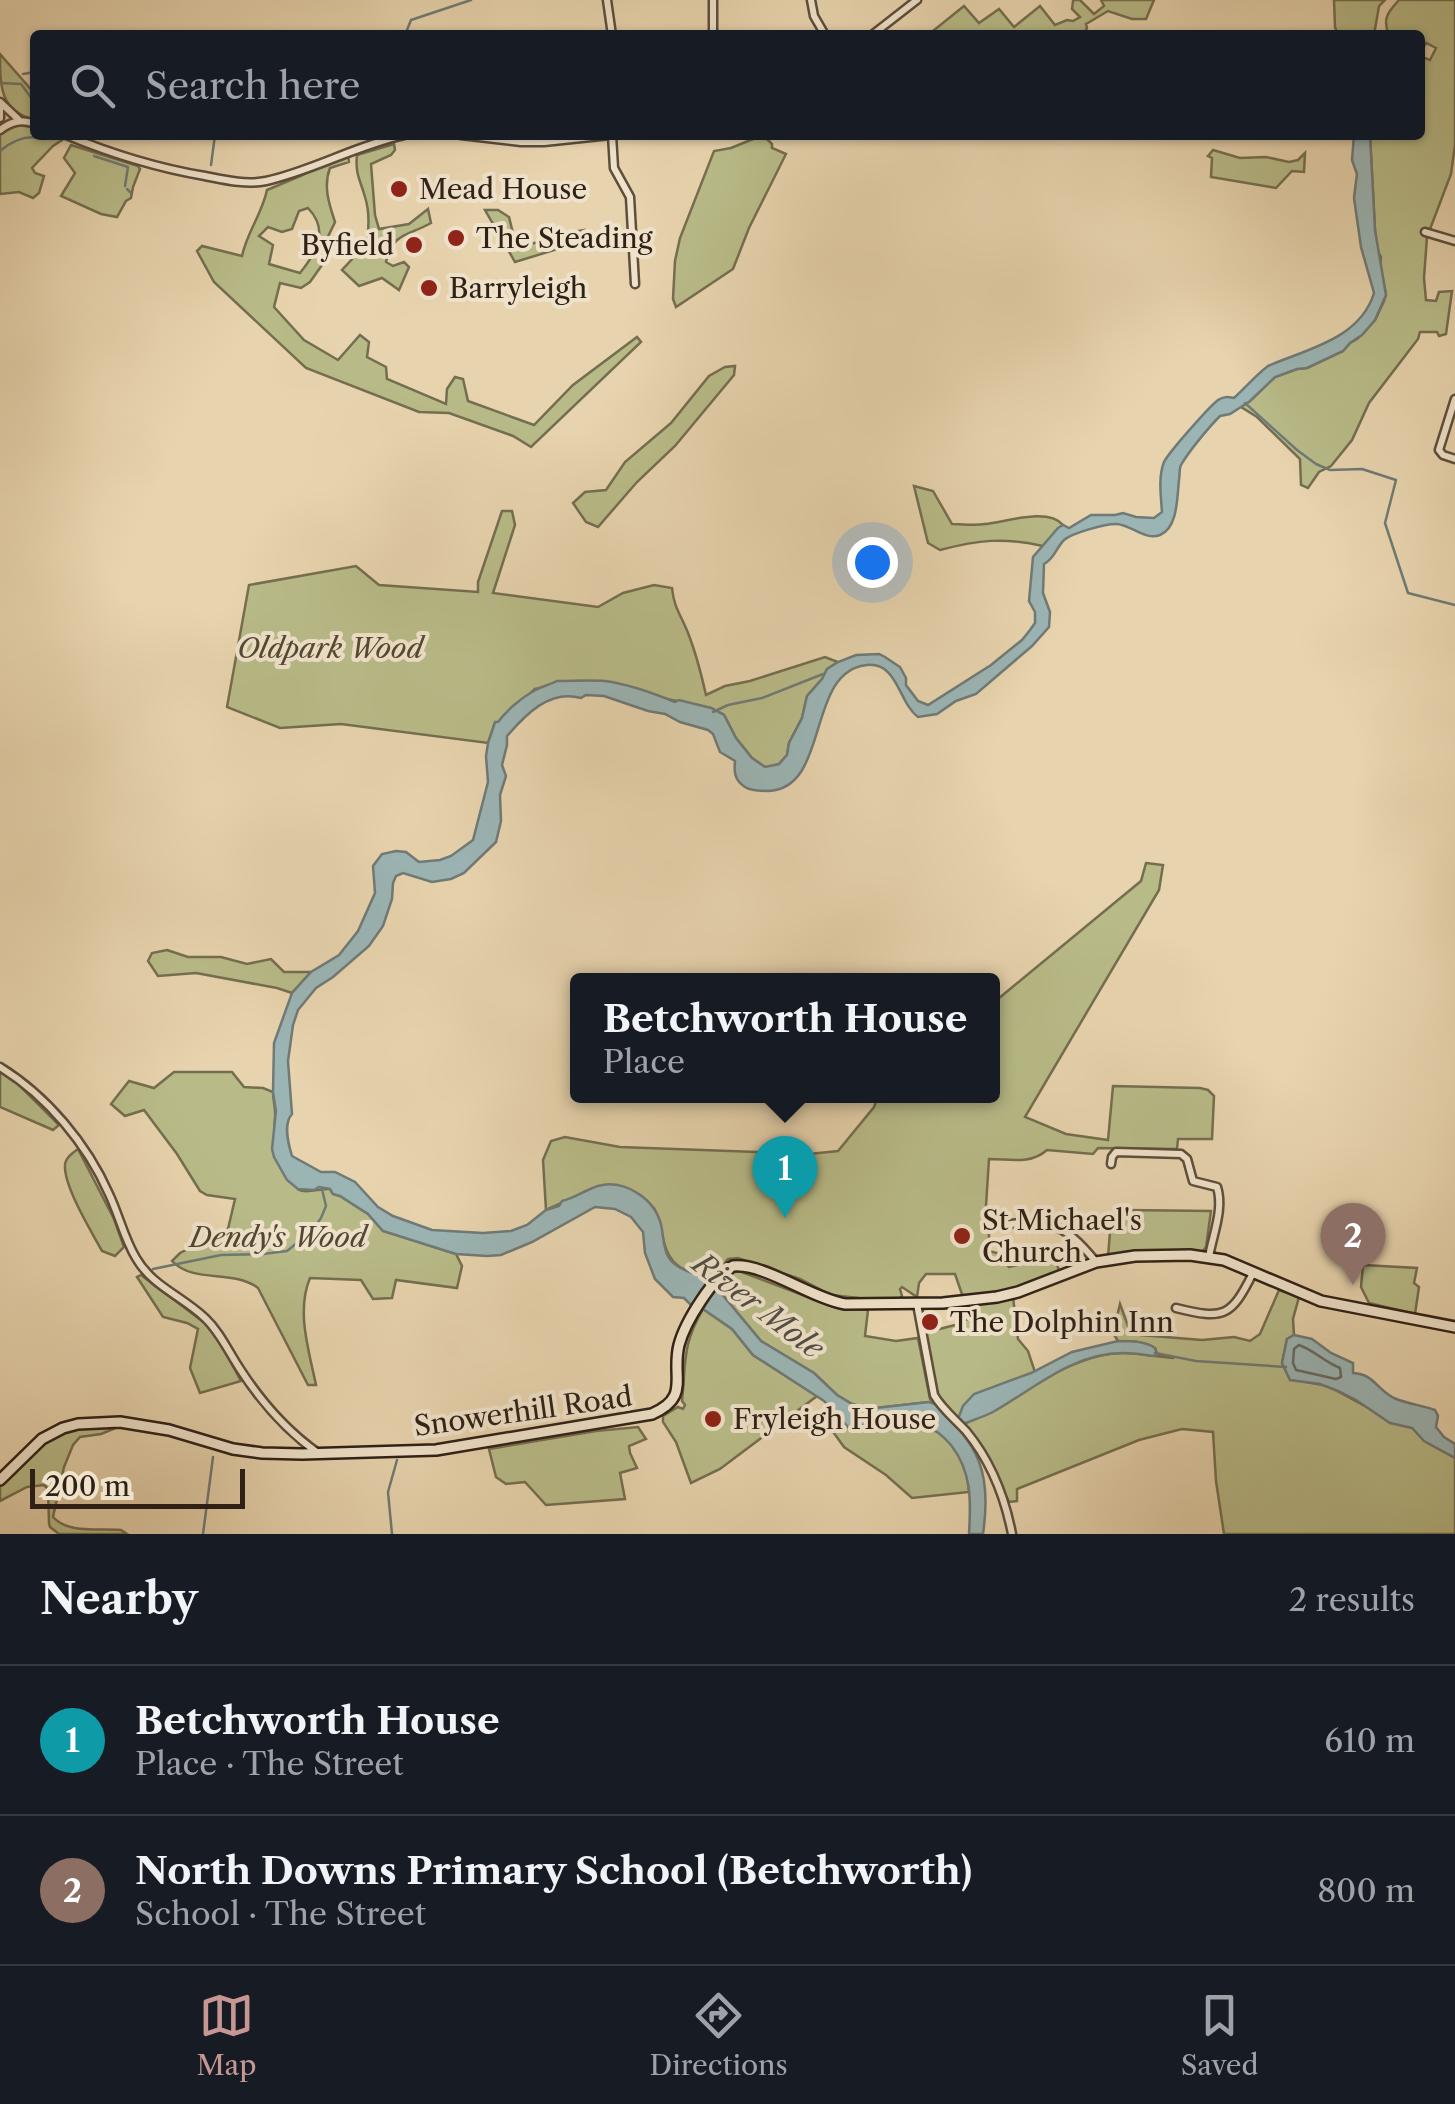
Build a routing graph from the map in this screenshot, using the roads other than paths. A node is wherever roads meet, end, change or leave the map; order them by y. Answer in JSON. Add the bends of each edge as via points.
{"nodes":[{"id":1,"x":608,"y":0,"type":"edge"},
{"id":2,"x":713,"y":0,"type":"edge"},
{"id":3,"x":811,"y":0,"type":"edge"},
{"id":4,"x":917,"y":0,"type":"edge"},
{"id":5,"x":611,"y":30,"type":"edge"},
{"id":6,"x":713,"y":30,"type":"edge"},
{"id":7,"x":822,"y":30,"type":"edge"},
{"id":8,"x":878,"y":30,"type":"edge"},
{"id":9,"x":0,"y":102,"type":"edge"},
{"id":10,"x":0,"y":118,"type":"edge"},
{"id":11,"x":19,"y":120,"type":"junction"},
{"id":12,"x":30,"y":123,"type":"edge"},
{"id":13,"x":0,"y":130,"type":"edge"},
{"id":14,"x":79,"y":140,"type":"edge"},
{"id":15,"x":389,"y":140,"type":"edge"},
{"id":16,"x":504,"y":140,"type":"edge"},
{"id":17,"x":563,"y":140,"type":"edge"},
{"id":18,"x":611,"y":140,"type":"edge"},
{"id":19,"x":1426,"y":232,"type":"dead end"},
{"id":20,"x":1455,"y":241,"type":"edge"},
{"id":21,"x":635,"y":284,"type":"dead end"},
{"id":22,"x":1455,"y":399,"type":"edge"},
{"id":23,"x":1455,"y":458,"type":"edge"},
{"id":24,"x":0,"y":1067,"type":"edge"},
{"id":25,"x":1111,"y":1164,"type":"dead end"},
{"id":26,"x":994,"y":1226,"type":"dead end"},
{"id":27,"x":1209,"y":1257,"type":"junction"},
{"id":28,"x":1096,"y":1262,"type":"junction"},
{"id":29,"x":1253,"y":1273,"type":"junction"},
{"id":30,"x":917,"y":1302,"type":"junction"},
{"id":31,"x":1176,"y":1308,"type":"dead end"},
{"id":32,"x":1455,"y":1326,"type":"edge"},
{"id":33,"x":294,"y":1435,"type":"junction"},
{"id":34,"x":288,"y":1454,"type":"junction"},
{"id":35,"x":319,"y":1454,"type":"junction"},
{"id":36,"x":0,"y":1480,"type":"edge"},
{"id":37,"x":1012,"y":1534,"type":"edge"}],
"edges":[{"from":1,"to":5,"type":"street"},
{"from":2,"to":6,"type":"street"},
{"from":3,"to":7,"type":"street"},
{"from":4,"to":8,"type":"street"},
{"from":9,"to":10,"type":"street"},
{"from":9,"to":11,"type":"street"},
{"from":11,"to":12,"type":"street"},
{"from":11,"to":13,"type":"street"},
{"from":14,"to":15,"type":"street","via":[[172,170],[261,182]]},
{"from":16,"to":17,"type":"street"},
{"from":18,"to":21,"type":"street","via":[[614,168],[630,198]]},
{"from":19,"to":20,"type":"street"},
{"from":22,"to":23,"type":"street","via":[[1439,450]]},
{"from":24,"to":33,"type":"street","via":[[48,1106],[86,1153],[143,1270],[206,1319]]},
{"from":25,"to":27,"type":"street","via":[[1116,1152],[1181,1154],[1193,1181],[1218,1187]]},
{"from":26,"to":28,"type":"street","via":[[1051,1224]]},
{"from":27,"to":28,"type":"street"},
{"from":27,"to":29,"type":"street"},
{"from":28,"to":30,"type":"street","via":[[997,1297]]},
{"from":29,"to":31,"type":"street","via":[[1225,1312]]},
{"from":29,"to":32,"type":"street","via":[[1321,1300]]},
{"from":30,"to":35,"type":"street","name":"Snowerhill Road","via":[[830,1301],[733,1266],[716,1280],[678,1346],[676,1398],[652,1414],[436,1450]]},
{"from":30,"to":37,"type":"street","via":[[934,1395],[988,1466]]},
{"from":33,"to":34,"type":"street"},
{"from":33,"to":35,"type":"street"},
{"from":34,"to":35,"type":"street","name":"Snowerhill Road"},
{"from":34,"to":36,"type":"street","name":"Snowerhill Road","via":[[233,1449],[132,1424],[78,1424],[42,1439]]}]}
